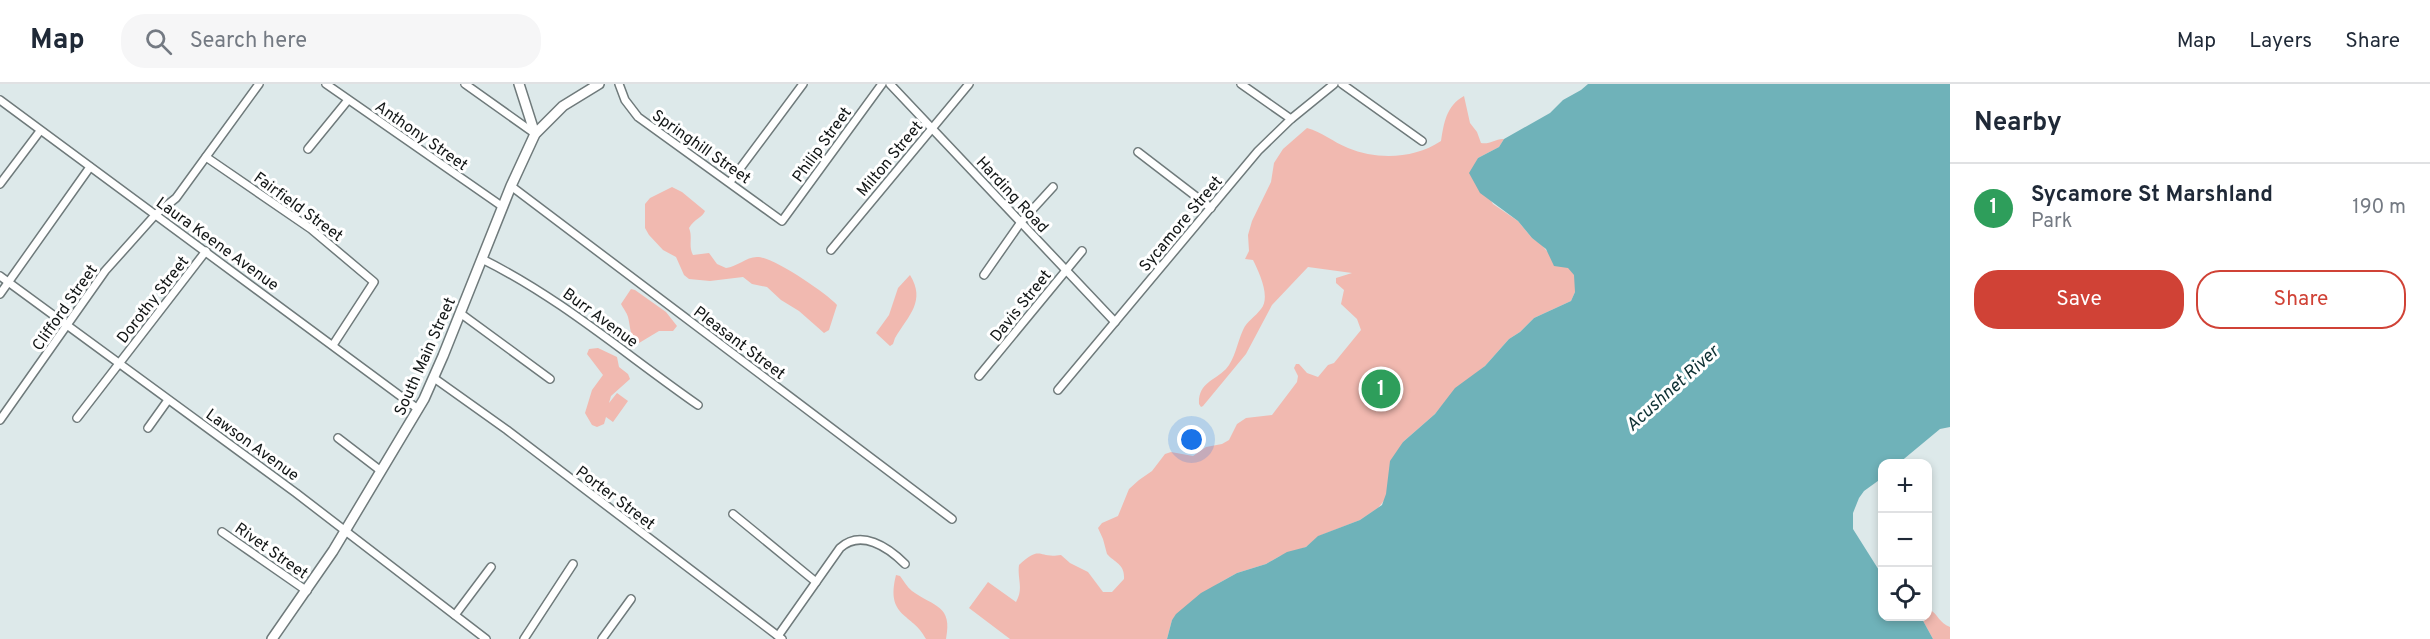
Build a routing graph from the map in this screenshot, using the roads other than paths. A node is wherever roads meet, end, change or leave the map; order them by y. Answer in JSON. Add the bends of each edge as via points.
{"nodes":[{"id":1,"x":259,"y":84,"type":"edge"},
{"id":2,"x":326,"y":84,"type":"edge"},
{"id":3,"x":465,"y":84,"type":"edge"},
{"id":4,"x":519,"y":84,"type":"edge"},
{"id":5,"x":599,"y":84,"type":"edge"},
{"id":6,"x":619,"y":84,"type":"edge"},
{"id":7,"x":803,"y":84,"type":"edge"},
{"id":8,"x":882,"y":84,"type":"edge"},
{"id":9,"x":890,"y":84,"type":"edge"},
{"id":10,"x":969,"y":84,"type":"edge"},
{"id":11,"x":1241,"y":84,"type":"edge"},
{"id":12,"x":1334,"y":84,"type":"edge"},
{"id":13,"x":1342,"y":84,"type":"edge"},
{"id":14,"x":0,"y":100,"type":"edge"},
{"id":15,"x":348,"y":100,"type":"junction"},
{"id":16,"x":1291,"y":119,"type":"junction"},
{"id":17,"x":932,"y":128,"type":"junction"},
{"id":18,"x":40,"y":131,"type":"junction"},
{"id":19,"x":536,"y":134,"type":"junction"},
{"id":20,"x":1422,"y":141,"type":"dead end"},
{"id":21,"x":308,"y":149,"type":"dead end"},
{"id":22,"x":1138,"y":152,"type":"dead end"},
{"id":23,"x":206,"y":157,"type":"junction"},
{"id":24,"x":90,"y":168,"type":"junction"},
{"id":25,"x":730,"y":182,"type":"junction"},
{"id":26,"x":0,"y":184,"type":"edge"},
{"id":27,"x":512,"y":186,"type":"junction"},
{"id":28,"x":1053,"y":187,"type":"dead end"},
{"id":29,"x":503,"y":207,"type":"junction"},
{"id":30,"x":1210,"y":208,"type":"junction"},
{"id":31,"x":156,"y":214,"type":"junction"},
{"id":32,"x":782,"y":221,"type":"joint"},
{"id":33,"x":1021,"y":222,"type":"junction"},
{"id":34,"x":831,"y":250,"type":"dead end"},
{"id":35,"x":206,"y":251,"type":"junction"},
{"id":36,"x":1082,"y":251,"type":"dead end"},
{"id":37,"x":482,"y":259,"type":"junction"},
{"id":38,"x":1066,"y":270,"type":"junction"},
{"id":39,"x":984,"y":275,"type":"dead end"},
{"id":40,"x":0,"y":276,"type":"edge"},
{"id":41,"x":9,"y":283,"type":"junction"},
{"id":42,"x":0,"y":294,"type":"edge"},
{"id":43,"x":460,"y":313,"type":"junction"},
{"id":44,"x":1115,"y":322,"type":"junction"},
{"id":45,"x":67,"y":326,"type":"junction"},
{"id":46,"x":333,"y":345,"type":"junction"},
{"id":47,"x":119,"y":363,"type":"junction"},
{"id":48,"x":979,"y":376,"type":"dead end"},
{"id":49,"x":434,"y":378,"type":"junction"},
{"id":50,"x":550,"y":379,"type":"dead end"},
{"id":51,"x":1058,"y":390,"type":"dead end"},
{"id":52,"x":168,"y":400,"type":"junction"},
{"id":53,"x":698,"y":405,"type":"dead end"},
{"id":54,"x":418,"y":409,"type":"junction"},
{"id":55,"x":77,"y":418,"type":"dead end"},
{"id":56,"x":0,"y":420,"type":"edge"},
{"id":57,"x":148,"y":428,"type":"dead end"},
{"id":58,"x":338,"y":438,"type":"dead end"},
{"id":59,"x":381,"y":471,"type":"junction"},
{"id":60,"x":733,"y":514,"type":"dead end"},
{"id":61,"x":952,"y":519,"type":"dead end"},
{"id":62,"x":345,"y":531,"type":"junction"},
{"id":63,"x":222,"y":532,"type":"dead end"},
{"id":64,"x":573,"y":564,"type":"dead end"},
{"id":65,"x":905,"y":564,"type":"dead end"},
{"id":66,"x":491,"y":567,"type":"dead end"},
{"id":67,"x":816,"y":582,"type":"junction"},
{"id":68,"x":307,"y":591,"type":"junction"},
{"id":69,"x":631,"y":599,"type":"dead end"},
{"id":70,"x":455,"y":615,"type":"junction"},
{"id":71,"x":780,"y":637,"type":"edge"},
{"id":72,"x":272,"y":639,"type":"edge"},
{"id":73,"x":486,"y":639,"type":"edge"},
{"id":74,"x":524,"y":639,"type":"edge"},
{"id":75,"x":602,"y":639,"type":"edge"}],
"edges":[{"from":1,"to":23,"type":"street","name":"Clifford Street"},
{"from":2,"to":15,"type":"street","name":"Anthony Street"},
{"from":3,"to":19,"type":"street"},
{"from":4,"to":19,"type":"main road"},
{"from":5,"to":19,"type":"main road","name":"South Main Street","via":[[563,106]]},
{"from":6,"to":25,"type":"street","name":"Springhill Street","via":[[638,117]]},
{"from":7,"to":25,"type":"street"},
{"from":8,"to":32,"type":"street","name":"Philip Street"},
{"from":9,"to":17,"type":"street","name":"Harding Road"},
{"from":10,"to":17,"type":"street","name":"Milton Street"},
{"from":11,"to":16,"type":"street"},
{"from":12,"to":16,"type":"street","name":"Sycamore Street"},
{"from":13,"to":20,"type":"street"},
{"from":14,"to":18,"type":"street","name":"Laura Keene Avenue"},
{"from":15,"to":21,"type":"street"},
{"from":15,"to":29,"type":"street","name":"Anthony Street"},
{"from":16,"to":30,"type":"street","name":"Sycamore Street"},
{"from":17,"to":33,"type":"street","name":"Harding Road"},
{"from":17,"to":34,"type":"street","name":"Milton Street"},
{"from":18,"to":24,"type":"street","name":"Laura Keene Avenue"},
{"from":18,"to":26,"type":"street"},
{"from":19,"to":27,"type":"main road","name":"South Main Street"},
{"from":22,"to":30,"type":"street"},
{"from":23,"to":31,"type":"street","name":"Clifford Street","via":[[176,198]]},
{"from":23,"to":46,"type":"street","name":"Fairfield Street","via":[[311,229],[374,282]]},
{"from":24,"to":31,"type":"street","name":"Laura Keene Avenue"},
{"from":24,"to":41,"type":"street"},
{"from":25,"to":32,"type":"street","name":"Springhill Street"},
{"from":27,"to":29,"type":"main road","name":"South Main Street"},
{"from":27,"to":61,"type":"street","name":"Pleasant Street"},
{"from":28,"to":33,"type":"street"},
{"from":29,"to":37,"type":"main road","name":"South Main Street"},
{"from":30,"to":44,"type":"street","name":"Sycamore Street"},
{"from":31,"to":35,"type":"street","name":"Laura Keene Avenue"},
{"from":31,"to":45,"type":"street","name":"Clifford Street","via":[[105,271]]},
{"from":33,"to":38,"type":"street","name":"Harding Road"},
{"from":33,"to":39,"type":"street"},
{"from":35,"to":46,"type":"street","name":"Laura Keene Avenue"},
{"from":35,"to":47,"type":"street","name":"Dorothy Street"},
{"from":36,"to":38,"type":"street","name":"Davis Street"},
{"from":37,"to":43,"type":"main road","name":"South Main Street"},
{"from":37,"to":53,"type":"street","name":"Burr Avenue","via":[[563,305]]},
{"from":38,"to":44,"type":"street","name":"Harding Road"},
{"from":38,"to":48,"type":"street","name":"Davis Street"},
{"from":40,"to":41,"type":"street","name":"Lawson Avenue"},
{"from":41,"to":42,"type":"street"},
{"from":41,"to":45,"type":"street","name":"Lawson Avenue"},
{"from":43,"to":49,"type":"main road","name":"South Main Street"},
{"from":43,"to":50,"type":"street"},
{"from":44,"to":51,"type":"street","name":"Sycamore Street"},
{"from":45,"to":47,"type":"street","name":"Lawson Avenue"},
{"from":45,"to":56,"type":"street","name":"Clifford Street"},
{"from":46,"to":54,"type":"street","name":"Laura Keene Avenue"},
{"from":47,"to":52,"type":"street","name":"Lawson Avenue"},
{"from":47,"to":55,"type":"street","name":"Dorothy Street"},
{"from":49,"to":54,"type":"main road","name":"South Main Street"},
{"from":49,"to":71,"type":"street","name":"Porter Street"},
{"from":52,"to":57,"type":"street"},
{"from":52,"to":62,"type":"street","name":"Lawson Avenue"},
{"from":54,"to":59,"type":"main road","name":"South Main Street"},
{"from":58,"to":59,"type":"street"},
{"from":59,"to":62,"type":"main road","name":"South Main Street"},
{"from":60,"to":67,"type":"street"},
{"from":62,"to":68,"type":"main road","name":"South Main Street"},
{"from":62,"to":70,"type":"street","name":"Lawson Avenue"},
{"from":63,"to":68,"type":"street","name":"Rivet Street"},
{"from":64,"to":74,"type":"street"},
{"from":65,"to":67,"type":"street","via":[[875,543],[847,541]]},
{"from":66,"to":70,"type":"street"},
{"from":67,"to":71,"type":"street"},
{"from":68,"to":72,"type":"main road","name":"South Main Street"},
{"from":69,"to":75,"type":"street"},
{"from":70,"to":73,"type":"street","name":"Lawson Avenue"}]}
